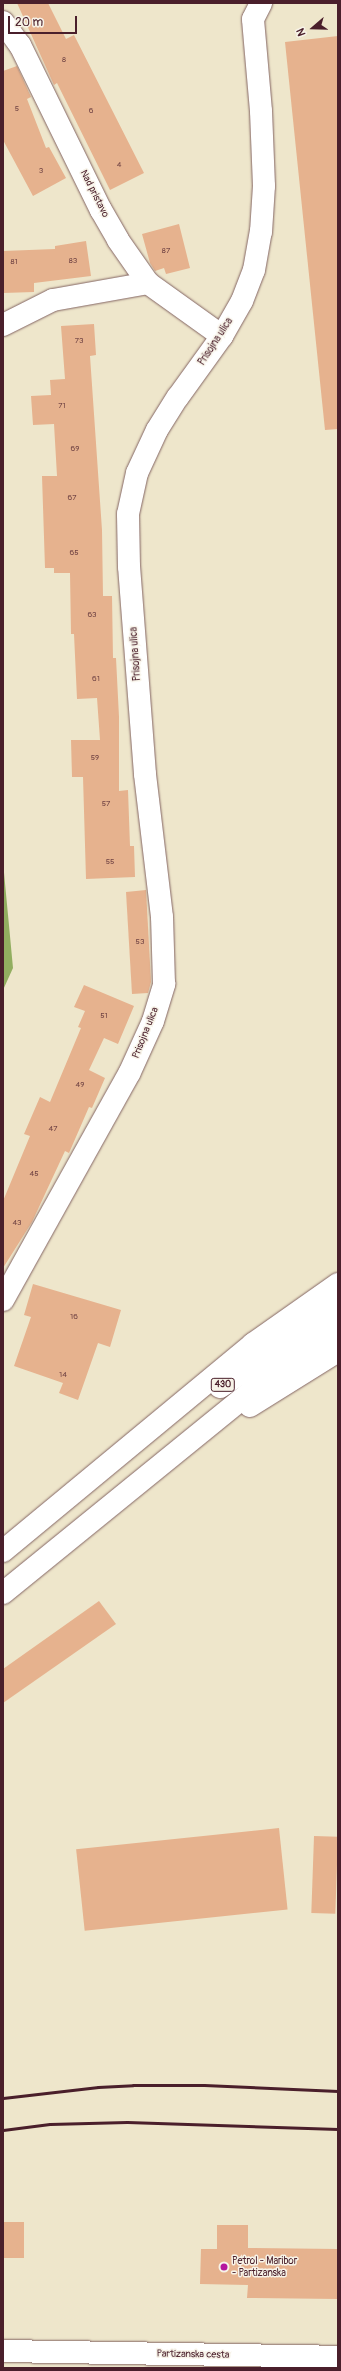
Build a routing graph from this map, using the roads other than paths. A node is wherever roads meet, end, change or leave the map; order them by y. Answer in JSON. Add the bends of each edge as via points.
{"nodes":[{"id":1,"x":261,"y":3,"type":"edge"},
{"id":2,"x":3,"y":22,"type":"edge"},
{"id":3,"x":148,"y":283,"type":"junction"},
{"id":4,"x":3,"y":325,"type":"edge"},
{"id":5,"x":222,"y":336,"type":"junction"},
{"id":6,"x":338,"y":1284,"type":"edge"},
{"id":7,"x":3,"y":1300,"type":"edge"},
{"id":8,"x":338,"y":1308,"type":"edge"},
{"id":9,"x":338,"y":1330,"type":"edge"},
{"id":10,"x":338,"y":1351,"type":"edge"},
{"id":11,"x":186,"y":1445,"type":"junction"},
{"id":12,"x":109,"y":1464,"type":"junction"},
{"id":13,"x":3,"y":1551,"type":"edge"},
{"id":14,"x":3,"y":1593,"type":"edge"},
{"id":15,"x":3,"y":2351,"type":"edge"},
{"id":16,"x":338,"y":2357,"type":"edge"},
{"id":17,"x":49,"y":2360,"type":"edge"}],
"edges":[{"from":1,"to":5,"type":"main road","name":"Prisojna ulica","via":[[253,20],[263,141],[262,232],[254,270],[242,301]]},
{"from":2,"to":3,"type":"main road","name":"Nad pristavo","via":[[20,45],[101,210]]},
{"from":3,"to":4,"type":"main road","via":[[53,300]]},
{"from":3,"to":5,"type":"main road","name":"Nad pristavo"},
{"from":5,"to":7,"type":"main road","name":"Prisojna ulica","via":[[157,430],[137,473],[128,514],[129,567],[145,774],[162,917],[164,984],[153,1021],[130,1074]]},
{"from":6,"to":12,"type":"main road","via":[[253,1344]]},
{"from":8,"to":12,"type":"main road","number":"430"},
{"from":9,"to":11,"type":"main road","number":"430","via":[[277,1370]]},
{"from":10,"to":11,"type":"main road"},
{"from":11,"to":14,"type":"main road","number":"430"},
{"from":12,"to":13,"type":"main road","number":"430"},
{"from":15,"to":17,"type":"main road","name":"Partizanska cesta"},
{"from":16,"to":17,"type":"main road","name":"Partizanska cesta"}]}
